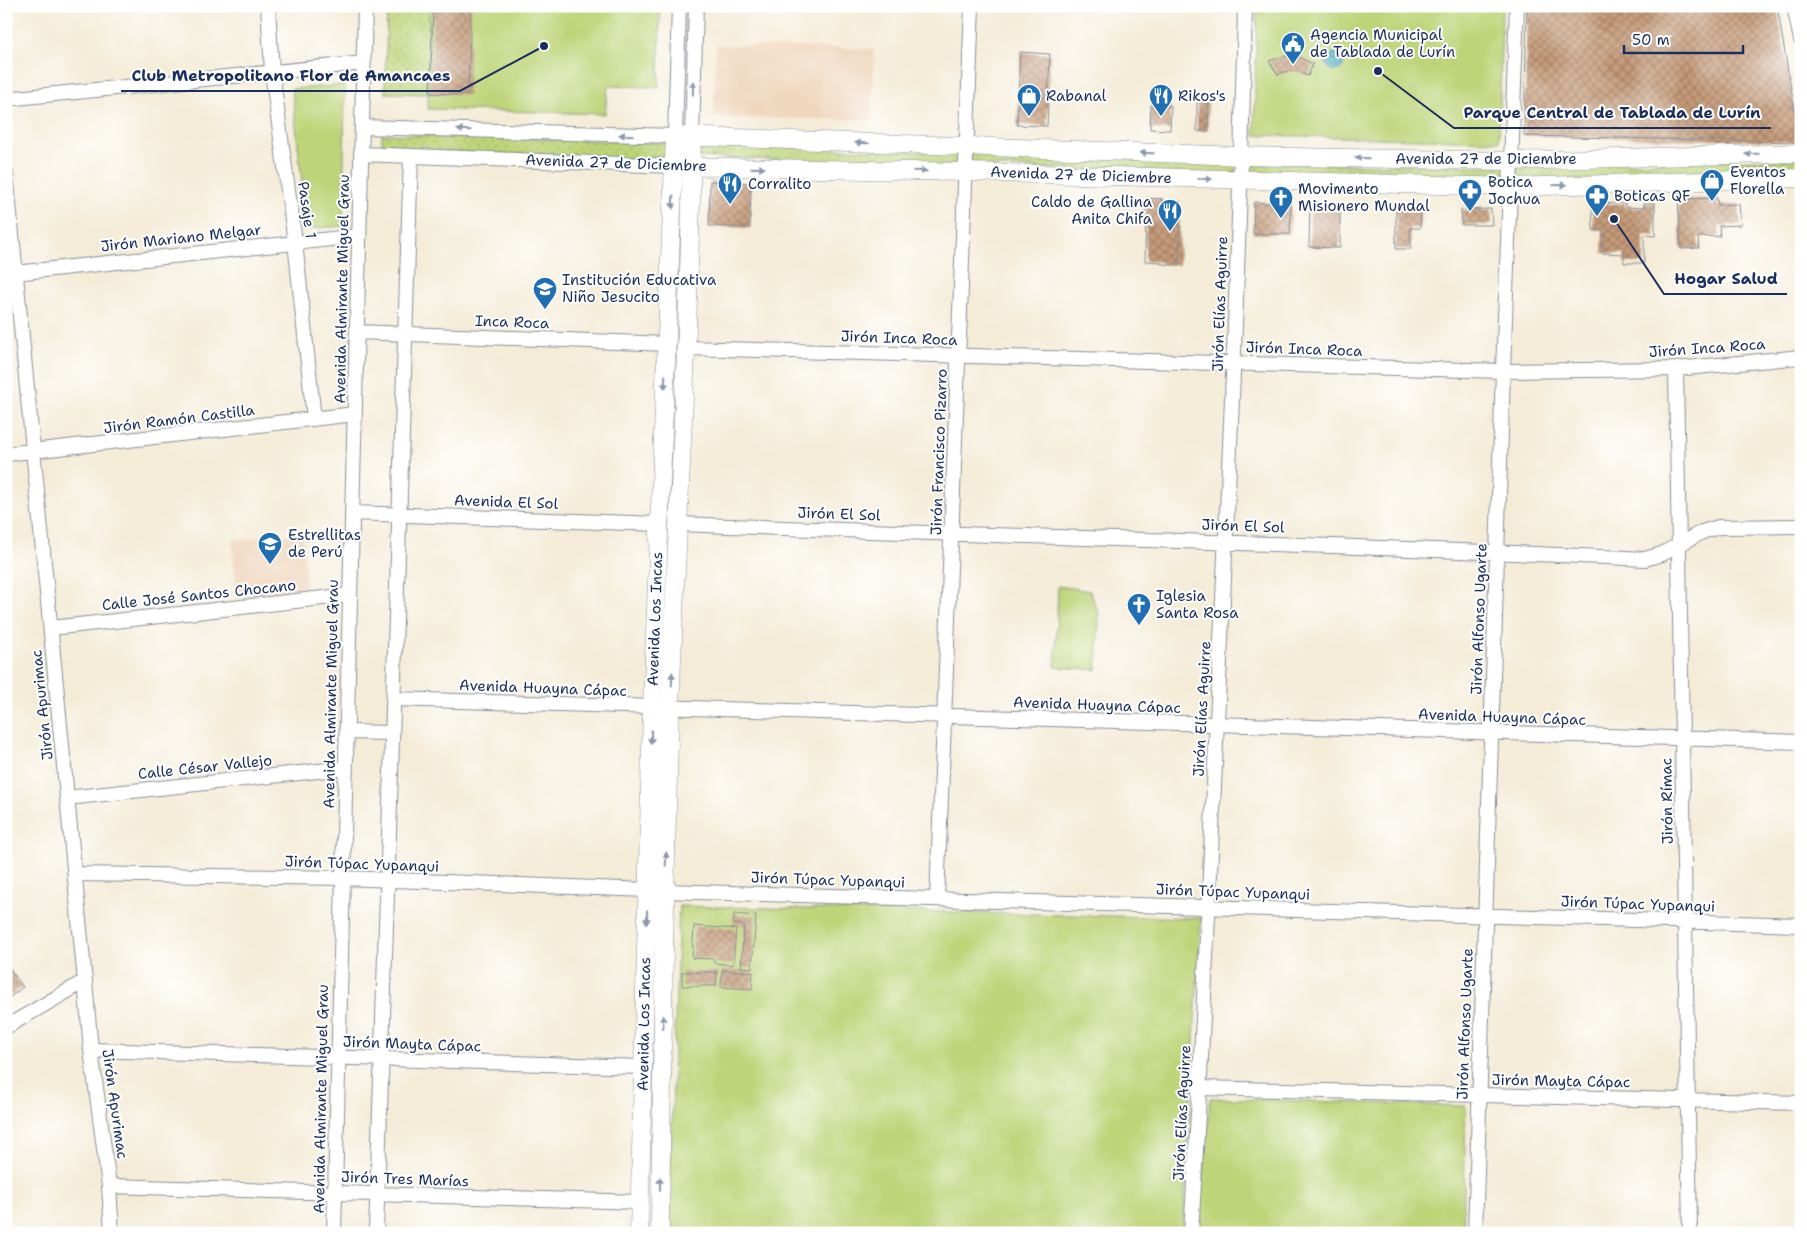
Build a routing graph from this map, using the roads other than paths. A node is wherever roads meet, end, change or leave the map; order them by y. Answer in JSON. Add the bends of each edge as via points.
{"nodes":[{"id":1,"x":268,"y":6,"type":"edge"},
{"id":2,"x":365,"y":6,"type":"edge"},
{"id":3,"x":679,"y":6,"type":"edge"},
{"id":4,"x":696,"y":6,"type":"edge"},
{"id":5,"x":972,"y":6,"type":"edge"},
{"id":6,"x":1245,"y":6,"type":"edge"},
{"id":7,"x":1517,"y":6,"type":"edge"},
{"id":8,"x":1794,"y":6,"type":"edge"},
{"id":9,"x":1801,"y":40,"type":"edge"},
{"id":10,"x":364,"y":63,"type":"junction"},
{"id":11,"x":272,"y":72,"type":"junction"},
{"id":12,"x":6,"y":99,"type":"edge"},
{"id":13,"x":362,"y":127,"type":"junction"},
{"id":14,"x":684,"y":137,"type":"junction"},
{"id":15,"x":968,"y":148,"type":"junction"},
{"id":16,"x":1801,"y":153,"type":"edge"},
{"id":17,"x":361,"y":154,"type":"junction"},
{"id":18,"x":411,"y":156,"type":"junction"},
{"id":19,"x":1242,"y":156,"type":"junction"},
{"id":20,"x":1510,"y":161,"type":"junction"},
{"id":21,"x":683,"y":166,"type":"junction"},
{"id":22,"x":966,"y":172,"type":"junction"},
{"id":23,"x":6,"y":173,"type":"edge"},
{"id":24,"x":1801,"y":178,"type":"edge"},
{"id":25,"x":1241,"y":180,"type":"junction"},
{"id":26,"x":1510,"y":187,"type":"junction"},
{"id":27,"x":359,"y":236,"type":"junction"},
{"id":28,"x":295,"y":242,"type":"junction"},
{"id":29,"x":11,"y":273,"type":"edge"},
{"id":30,"x":357,"y":332,"type":"junction"},
{"id":31,"x":405,"y":334,"type":"junction"},
{"id":32,"x":666,"y":344,"type":"junction"},
{"id":33,"x":686,"y":348,"type":"junction"},
{"id":34,"x":959,"y":356,"type":"junction"},
{"id":35,"x":1801,"y":357,"type":"edge"},
{"id":36,"x":1234,"y":363,"type":"junction"},
{"id":37,"x":1676,"y":369,"type":"junction"},
{"id":38,"x":1503,"y":371,"type":"junction"},
{"id":39,"x":355,"y":414,"type":"junction"},
{"id":40,"x":314,"y":419,"type":"junction"},
{"id":41,"x":34,"y":452,"type":"junction"},
{"id":42,"x":6,"y":454,"type":"edge"},
{"id":43,"x":352,"y":513,"type":"junction"},
{"id":44,"x":399,"y":514,"type":"junction"},
{"id":45,"x":659,"y":524,"type":"junction"},
{"id":46,"x":678,"y":524,"type":"junction"},
{"id":47,"x":1801,"y":526,"type":"edge"},
{"id":48,"x":952,"y":535,"type":"junction"},
{"id":49,"x":1226,"y":542,"type":"junction"},
{"id":50,"x":1679,"y":544,"type":"junction"},
{"id":51,"x":1497,"y":552,"type":"junction"},
{"id":52,"x":350,"y":595,"type":"junction"},
{"id":53,"x":51,"y":628,"type":"junction"},
{"id":54,"x":393,"y":699,"type":"junction"},
{"id":55,"x":652,"y":707,"type":"junction"},
{"id":56,"x":670,"y":708,"type":"junction"},
{"id":57,"x":944,"y":716,"type":"junction"},
{"id":58,"x":1217,"y":724,"type":"junction"},
{"id":59,"x":348,"y":732,"type":"junction"},
{"id":60,"x":392,"y":732,"type":"junction"},
{"id":61,"x":1491,"y":733,"type":"junction"},
{"id":62,"x":1682,"y":739,"type":"junction"},
{"id":63,"x":1801,"y":742,"type":"edge"},
{"id":64,"x":346,"y":768,"type":"junction"},
{"id":65,"x":68,"y":798,"type":"junction"},
{"id":66,"x":75,"y":874,"type":"junction"},
{"id":67,"x":343,"y":878,"type":"junction"},
{"id":68,"x":387,"y":880,"type":"junction"},
{"id":69,"x":656,"y":891,"type":"junction"},
{"id":70,"x":937,"y":899,"type":"junction"},
{"id":71,"x":1209,"y":908,"type":"junction"},
{"id":72,"x":1485,"y":916,"type":"junction"},
{"id":73,"x":1685,"y":922,"type":"junction"},
{"id":74,"x":1801,"y":925,"type":"edge"},
{"id":75,"x":85,"y":981,"type":"junction"},
{"id":76,"x":6,"y":1027,"type":"edge"},
{"id":77,"x":90,"y":1050,"type":"junction"},
{"id":78,"x":339,"y":1058,"type":"junction"},
{"id":79,"x":381,"y":1060,"type":"junction"},
{"id":80,"x":643,"y":1067,"type":"junction"},
{"id":81,"x":1201,"y":1088,"type":"junction"},
{"id":82,"x":1479,"y":1095,"type":"junction"},
{"id":83,"x":1688,"y":1100,"type":"junction"},
{"id":84,"x":1801,"y":1103,"type":"edge"},
{"id":85,"x":110,"y":1186,"type":"junction"},
{"id":86,"x":335,"y":1194,"type":"junction"},
{"id":87,"x":377,"y":1195,"type":"junction"},
{"id":88,"x":640,"y":1202,"type":"junction"},
{"id":89,"x":112,"y":1233,"type":"edge"},
{"id":90,"x":334,"y":1233,"type":"edge"},
{"id":91,"x":376,"y":1233,"type":"edge"},
{"id":92,"x":639,"y":1233,"type":"edge"},
{"id":93,"x":660,"y":1233,"type":"edge"},
{"id":94,"x":1192,"y":1233,"type":"edge"},
{"id":95,"x":1475,"y":1233,"type":"edge"},
{"id":96,"x":1690,"y":1233,"type":"edge"}],
"edges":[{"from":1,"to":11,"type":"street","name":"Pasaje 1"},
{"from":2,"to":10,"type":"street","name":"Avenida Almirante Miguel Grau"},
{"from":3,"to":14,"type":"street","name":"Avenida Los Incas"},
{"from":14,"to":4,"type":"street","name":"Avenida Los Incas","one_way":true},
{"from":5,"to":15,"type":"street","name":"Jirón Francisco Pizarro"},
{"from":6,"to":19,"type":"street","name":"Jirón Elías Aguirre"},
{"from":7,"to":20,"type":"street","name":"Jirón Alfonso Ugarte"},
{"from":8,"to":9,"type":"street"},
{"from":10,"to":11,"type":"street"},
{"from":10,"to":13,"type":"street","name":"Avenida Almirante Miguel Grau"},
{"from":11,"to":12,"type":"street"},
{"from":11,"to":28,"type":"street","name":"Pasaje 1"},
{"from":14,"to":13,"type":"street","name":"Avenida 27 de Diciembre","one_way":true},
{"from":13,"to":17,"type":"street","name":"Avenida Almirante Miguel Grau"},
{"from":15,"to":14,"type":"street","name":"Avenida 27 de Diciembre","one_way":true},
{"from":14,"to":21,"type":"street","name":"Avenida Los Incas"},
{"from":19,"to":15,"type":"street","name":"Avenida 27 de Diciembre","one_way":true},
{"from":15,"to":22,"type":"street","name":"Jirón Francisco Pizarro"},
{"from":16,"to":20,"type":"street","name":"Avenida 27 de Diciembre","one_way":true},
{"from":17,"to":18,"type":"street","name":"Avenida 27 de Diciembre"},
{"from":17,"to":27,"type":"street","name":"Avenida Almirante Miguel Grau"},
{"from":18,"to":21,"type":"street","name":"Avenida 27 de Diciembre"},
{"from":18,"to":31,"type":"street"},
{"from":20,"to":19,"type":"street","name":"Avenida 27 de Diciembre","one_way":true},
{"from":19,"to":25,"type":"street","name":"Jirón Elías Aguirre"},
{"from":20,"to":26,"type":"street","name":"Jirón Alfonso Ugarte"},
{"from":21,"to":22,"type":"street","name":"Avenida 27 de Diciembre","one_way":true},
{"from":21,"to":32,"type":"street","name":"Avenida Los Incas","one_way":true},
{"from":21,"to":33,"type":"street","name":"Avenida Los Incas"},
{"from":22,"to":25,"type":"street","name":"Avenida 27 de Diciembre","one_way":true},
{"from":22,"to":34,"type":"street","name":"Jirón Francisco Pizarro"},
{"from":23,"to":29,"type":"street","name":"Jirón Apurimac"},
{"from":26,"to":24,"type":"street","name":"Avenida 27 de Diciembre","one_way":true},
{"from":25,"to":26,"type":"street","name":"Avenida 27 de Diciembre"},
{"from":25,"to":36,"type":"street","name":"Jirón Elías Aguirre"},
{"from":26,"to":38,"type":"street","name":"Jirón Alfonso Ugarte"},
{"from":27,"to":28,"type":"street","name":"Jirón Mariano Melgar"},
{"from":27,"to":30,"type":"street","name":"Avenida Almirante Miguel Grau"},
{"from":28,"to":29,"type":"street","name":"Jirón Mariano Melgar"},
{"from":28,"to":40,"type":"street","name":"Pasaje 1"},
{"from":29,"to":41,"type":"street","name":"Jirón Apurimac"},
{"from":30,"to":31,"type":"street","name":"Inca Roca"},
{"from":30,"to":39,"type":"street","name":"Avenida Almirante Miguel Grau"},
{"from":31,"to":32,"type":"street","name":"Inca Roca"},
{"from":31,"to":44,"type":"street"},
{"from":32,"to":45,"type":"street","name":"Avenida Los Incas","one_way":true},
{"from":33,"to":34,"type":"street","name":"Jirón Inca Roca"},
{"from":33,"to":46,"type":"street","name":"Avenida Los Incas"},
{"from":34,"to":36,"type":"street","name":"Jirón Inca Roca"},
{"from":34,"to":48,"type":"street","name":"Jirón Francisco Pizarro"},
{"from":35,"to":37,"type":"street","name":"Jirón Inca Roca"},
{"from":36,"to":38,"type":"street","name":"Jirón Inca Roca"},
{"from":36,"to":49,"type":"street","name":"Jirón Elías Aguirre"},
{"from":37,"to":38,"type":"street","name":"Jirón Inca Roca"},
{"from":37,"to":50,"type":"street","name":"Jirón Rímac"},
{"from":38,"to":51,"type":"street","name":"Jirón Alfonso Ugarte"},
{"from":39,"to":40,"type":"street","name":"Jirón Ramón Castilla"},
{"from":39,"to":43,"type":"street","name":"Avenida Almirante Miguel Grau"},
{"from":40,"to":41,"type":"street","name":"Jirón Ramón Castilla"},
{"from":41,"to":42,"type":"street","name":"Jirón Ramón Castilla"},
{"from":41,"to":53,"type":"street","name":"Jirón Apurimac"},
{"from":43,"to":44,"type":"street","name":"Avenida El Sol"},
{"from":43,"to":52,"type":"street","name":"Avenida Almirante Miguel Grau"},
{"from":44,"to":45,"type":"street","name":"Avenida El Sol"},
{"from":44,"to":54,"type":"street"},
{"from":45,"to":55,"type":"street","name":"Avenida Los Incas"},
{"from":46,"to":48,"type":"street","name":"Jirón El Sol"},
{"from":56,"to":46,"type":"street","name":"Avenida Los Incas","one_way":true},
{"from":47,"to":50,"type":"street","name":"Jirón El Sol","via":[[1719,527]]},
{"from":48,"to":49,"type":"street","name":"Jirón El Sol"},
{"from":48,"to":57,"type":"street","name":"Jirón Francisco Pizarro"},
{"from":49,"to":51,"type":"street","name":"Jirón El Sol"},
{"from":49,"to":58,"type":"street","name":"Jirón Elías Aguirre"},
{"from":50,"to":51,"type":"street","name":"Jirón El Sol","via":[[1644,559]]},
{"from":50,"to":62,"type":"street","name":"Jirón Rímac"},
{"from":51,"to":61,"type":"street","name":"Jirón Alfonso Ugarte"},
{"from":52,"to":53,"type":"street","name":"Calle José Santos Chocano"},
{"from":52,"to":59,"type":"street","name":"Avenida Almirante Miguel Grau"},
{"from":53,"to":65,"type":"street","name":"Jirón Apurimac"},
{"from":54,"to":55,"type":"street","name":"Avenida Huayna Cápac"},
{"from":54,"to":60,"type":"street"},
{"from":55,"to":56,"type":"street","name":"Avenida Huayna Cápac"},
{"from":55,"to":69,"type":"street","name":"Avenida Los Incas","one_way":true},
{"from":56,"to":57,"type":"street","name":"Avenida Huayna Cápac"},
{"from":69,"to":56,"type":"street","name":"Avenida Los Incas","one_way":true},
{"from":57,"to":58,"type":"street","name":"Avenida Huayna Cápac"},
{"from":57,"to":70,"type":"street","name":"Jirón Francisco Pizarro"},
{"from":58,"to":61,"type":"street","name":"Avenida Huayna Cápac"},
{"from":58,"to":71,"type":"street","name":"Jirón Elías Aguirre"},
{"from":59,"to":60,"type":"street"},
{"from":59,"to":64,"type":"street","name":"Avenida Almirante Miguel Grau"},
{"from":60,"to":68,"type":"street"},
{"from":61,"to":62,"type":"street","name":"Avenida Huayna Cápac"},
{"from":61,"to":72,"type":"street","name":"Jirón Alfonso Ugarte"},
{"from":62,"to":63,"type":"street","name":"Avenida Huayna Cápac"},
{"from":62,"to":73,"type":"street","name":"Jirón Rímac"},
{"from":64,"to":65,"type":"street","name":"Calle César Vallejo"},
{"from":64,"to":67,"type":"street","name":"Avenida Almirante Miguel Grau"},
{"from":65,"to":66,"type":"street","name":"Jirón Apurimac"},
{"from":66,"to":67,"type":"street","name":"Jirón Túpac Yupanqui"},
{"from":66,"to":75,"type":"street","name":"Jirón Apurimac"},
{"from":67,"to":68,"type":"street","name":"Jirón Túpac Yupanqui"},
{"from":67,"to":78,"type":"street","name":"Avenida Almirante Miguel Grau"},
{"from":68,"to":69,"type":"street","name":"Jirón Túpac Yupanqui"},
{"from":68,"to":79,"type":"street"},
{"from":69,"to":70,"type":"street","name":"Jirón Túpac Yupanqui"},
{"from":69,"to":80,"type":"street","name":"Avenida Los Incas","one_way":true},
{"from":93,"to":69,"type":"street","name":"Avenida Los Incas","one_way":true},
{"from":70,"to":71,"type":"street","name":"Jirón Túpac Yupanqui"},
{"from":71,"to":72,"type":"street","name":"Jirón Túpac Yupanqui"},
{"from":71,"to":81,"type":"street","name":"Jirón Elías Aguirre"},
{"from":72,"to":73,"type":"street","name":"Jirón Túpac Yupanqui"},
{"from":72,"to":82,"type":"street","name":"Jirón Alfonso Ugarte"},
{"from":73,"to":74,"type":"street","name":"Jirón Túpac Yupanqui"},
{"from":73,"to":83,"type":"street","name":"Jirón Rímac"},
{"from":75,"to":76,"type":"street"},
{"from":75,"to":77,"type":"street","name":"Jirón Apurimac"},
{"from":77,"to":78,"type":"street","name":"Jirón Mayta Cápac"},
{"from":77,"to":85,"type":"street","name":"Jirón Apurimac"},
{"from":78,"to":79,"type":"street","name":"Jirón Mayta Cápac"},
{"from":78,"to":86,"type":"street","name":"Avenida Almirante Miguel Grau"},
{"from":79,"to":80,"type":"street","name":"Jirón Mayta Cápac"},
{"from":79,"to":87,"type":"street"},
{"from":80,"to":88,"type":"street","name":"Avenida Los Incas"},
{"from":81,"to":82,"type":"street","name":"Jirón Mayta Cápac"},
{"from":81,"to":94,"type":"street","name":"Jirón Elías Aguirre"},
{"from":82,"to":83,"type":"street","name":"Jirón Mayta Cápac"},
{"from":82,"to":95,"type":"street","name":"Jirón Alfonso Ugarte"},
{"from":83,"to":84,"type":"street","name":"Jirón Mayta Cápac"},
{"from":83,"to":96,"type":"street","name":"Jirón Rímac"},
{"from":85,"to":86,"type":"street","name":"Jirón Tres Marías"},
{"from":85,"to":89,"type":"street","name":"Jirón Apurimac"},
{"from":86,"to":87,"type":"street","name":"Jirón Tres Marías"},
{"from":86,"to":90,"type":"street","name":"Avenida Almirante Miguel Grau"},
{"from":87,"to":88,"type":"street","name":"Jirón Tres Marías"},
{"from":87,"to":91,"type":"street"},
{"from":88,"to":92,"type":"street","name":"Avenida Los Incas"}]}
